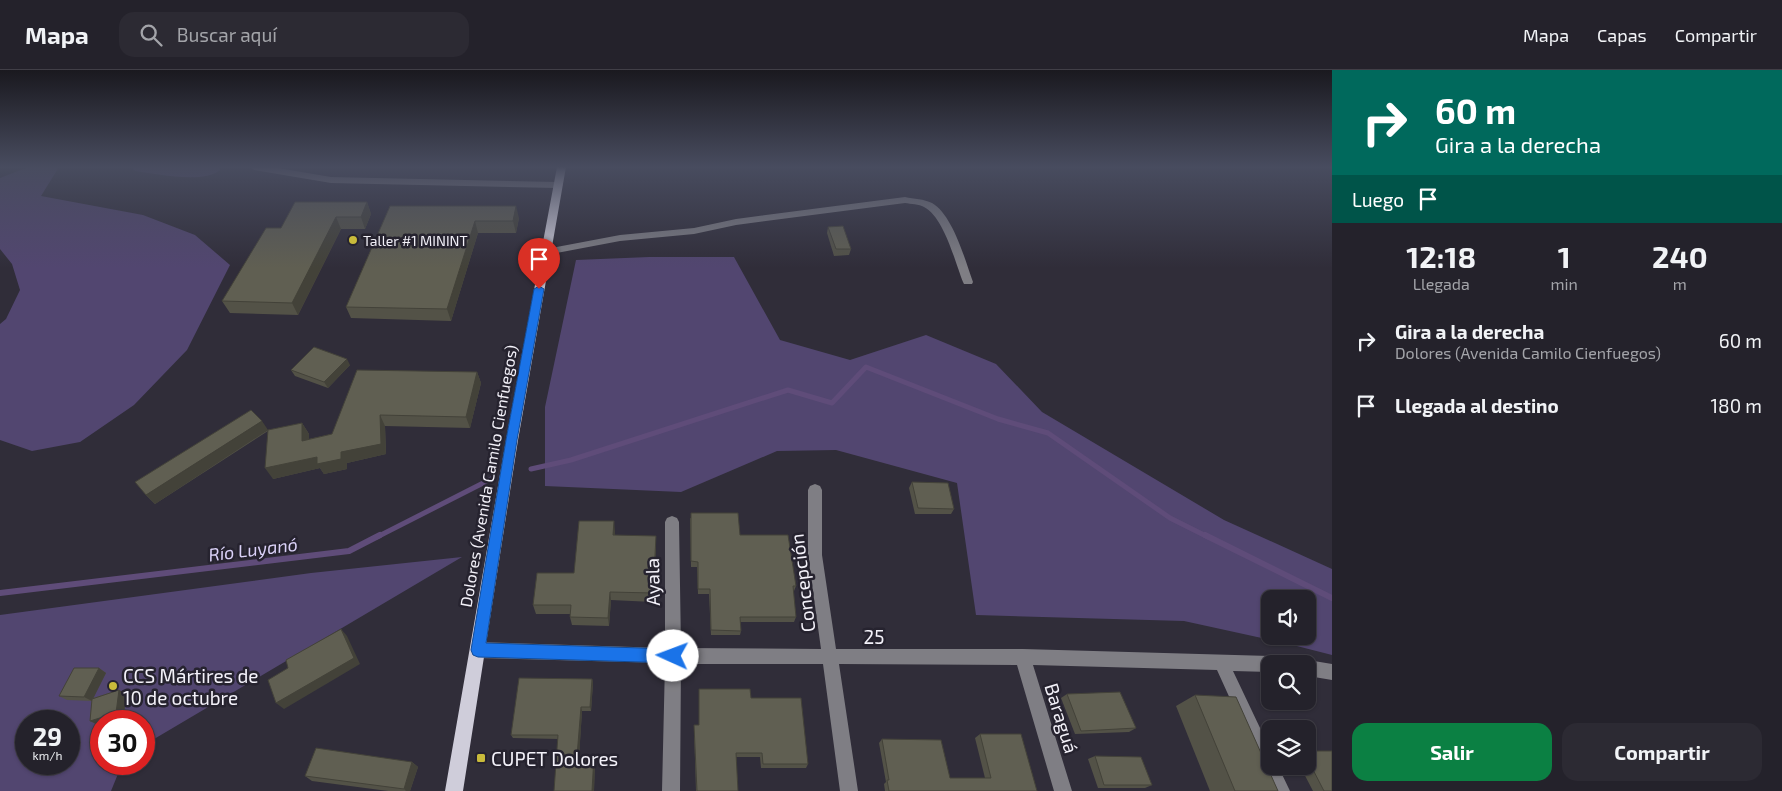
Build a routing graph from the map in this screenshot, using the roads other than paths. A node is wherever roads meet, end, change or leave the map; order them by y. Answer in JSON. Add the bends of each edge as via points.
{"nodes":[{"id":1,"x":555,"y":201,"type":"edge"},
{"id":2,"x":899,"y":201,"type":"edge"},
{"id":3,"x":908,"y":201,"type":"edge"},
{"id":4,"x":546,"y":252,"type":"junction"},
{"id":5,"x":968,"y":282,"type":"dead end"},
{"id":6,"x":815,"y":490,"type":"dead end"},
{"id":7,"x":672,"y":522,"type":"dead end"},
{"id":8,"x":478,"y":650,"type":"junction"},
{"id":9,"x":831,"y":655,"type":"junction"},
{"id":10,"x":673,"y":656,"type":"junction"},
{"id":11,"x":1023,"y":657,"type":"junction"},
{"id":12,"x":1221,"y":662,"type":"junction"},
{"id":13,"x":1261,"y":664,"type":"edge"},
{"id":14,"x":1316,"y":669,"type":"edge"},
{"id":15,"x":1332,"y":672,"type":"edge"},
{"id":16,"x":454,"y":791,"type":"edge"},
{"id":17,"x":671,"y":791,"type":"edge"},
{"id":18,"x":849,"y":791,"type":"edge"},
{"id":19,"x":1063,"y":791,"type":"edge"},
{"id":20,"x":1281,"y":791,"type":"edge"}],
"edges":[{"from":1,"to":4,"type":"main road","name":"Dolores (Avenida Camilo Cienfuegos)"},
{"from":2,"to":4,"type":"street","via":[[736,222],[694,231],[620,238]]},
{"from":3,"to":5,"type":"street","via":[[928,204],[937,212]]},
{"from":4,"to":8,"type":"main road","name":"Dolores (Avenida Camilo Cienfuegos)"},
{"from":6,"to":9,"type":"street","name":"Concepción","via":[[815,555]]},
{"from":7,"to":10,"type":"street","name":"Ayala"},
{"from":8,"to":10,"type":"street","name":"25"},
{"from":8,"to":16,"type":"main road","name":"Dolores (Avenida Camilo Cienfuegos)"},
{"from":9,"to":10,"type":"street","name":"25"},
{"from":9,"to":11,"type":"street","name":"25"},
{"from":9,"to":18,"type":"street","name":"Concepción"},
{"from":10,"to":17,"type":"street","name":"Ayala"},
{"from":11,"to":12,"type":"street","name":"25"},
{"from":11,"to":19,"type":"street","name":"Baraguá"},
{"from":12,"to":13,"type":"street","name":"25"},
{"from":12,"to":20,"type":"street"},
{"from":14,"to":15,"type":"street"}]}
